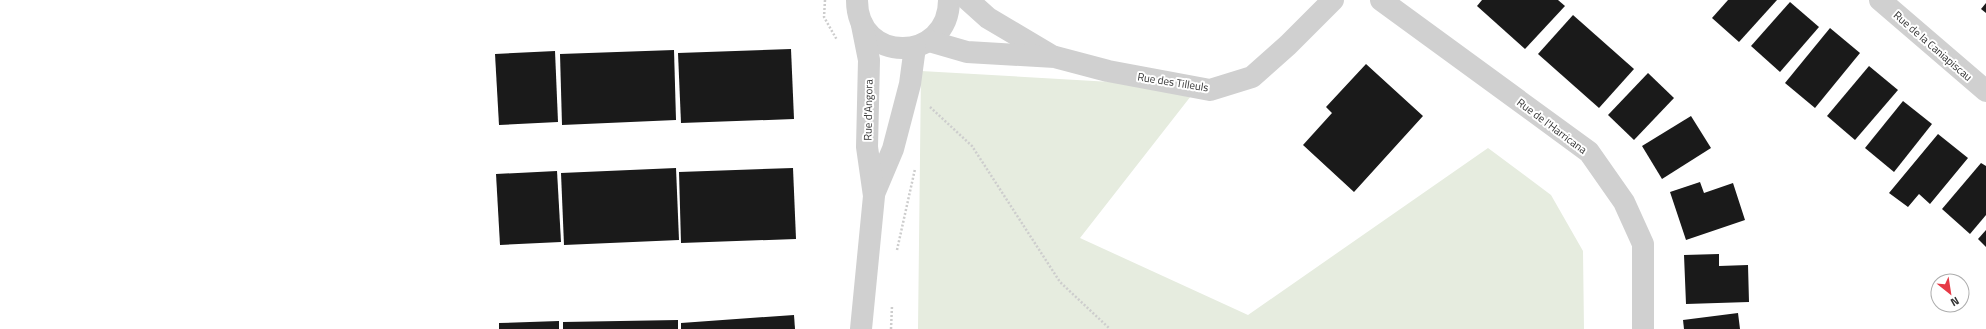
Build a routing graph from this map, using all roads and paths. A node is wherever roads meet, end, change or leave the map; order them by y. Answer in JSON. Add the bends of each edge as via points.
{"nodes":[{"id":1,"x":825,"y":0,"type":"edge"},
{"id":2,"x":857,"y":0,"type":"edge"},
{"id":3,"x":949,"y":0,"type":"edge"},
{"id":4,"x":968,"y":0,"type":"edge"},
{"id":5,"x":1333,"y":0,"type":"edge"},
{"id":6,"x":1381,"y":0,"type":"edge"},
{"id":7,"x":1880,"y":0,"type":"edge"},
{"id":8,"x":862,"y":25,"type":"junction"},
{"id":9,"x":922,"y":44,"type":"junction"},
{"id":10,"x":840,"y":47,"type":"dead end"},
{"id":11,"x":1055,"y":57,"type":"junction"},
{"id":12,"x":1986,"y":91,"type":"edge"},
{"id":13,"x":928,"y":113,"type":"dead end"},
{"id":14,"x":916,"y":165,"type":"dead end"},
{"id":15,"x":874,"y":196,"type":"junction"},
{"id":16,"x":896,"y":255,"type":"dead end"},
{"id":17,"x":892,"y":299,"type":"dead end"},
{"id":18,"x":861,"y":329,"type":"edge"},
{"id":19,"x":891,"y":329,"type":"edge"},
{"id":20,"x":1110,"y":329,"type":"edge"},
{"id":21,"x":1643,"y":329,"type":"edge"}],
"edges":[{"from":1,"to":10,"type":"path","via":[[824,17]]},
{"from":2,"to":8,"type":"street","name":"Rue d'Angora","via":[[857,11]]},
{"from":3,"to":9,"type":"street","via":[[947,17],[940,30]]},
{"from":4,"to":11,"type":"street","name":"Rue des Tilleuls","via":[[988,18]]},
{"from":5,"to":11,"type":"street","name":"Rue des Tilleuls","via":[[1252,77],[1210,90],[1108,71]]},
{"from":6,"to":21,"type":"street","name":"Rue de l'Harricana","via":[[1589,152],[1624,202],[1643,244]]},
{"from":7,"to":12,"type":"street","name":"Rue de la Caniapiscau"},
{"from":8,"to":9,"type":"street","name":"Rue des Tilleuls","via":[[871,37],[884,45],[899,49]]},
{"from":8,"to":15,"type":"street","name":"Rue d'Angora","via":[[869,60],[867,147]]},
{"from":9,"to":11,"type":"street","name":"Rue des Tilleuls","via":[[967,52]]},
{"from":9,"to":15,"type":"street","name":"Rue d'Angora","via":[[893,149]]},
{"from":13,"to":20,"type":"path","via":[[929,106],[972,146],[1060,282]]},
{"from":14,"to":16,"type":"path"},
{"from":15,"to":18,"type":"street","name":"Rue d'Angora"},
{"from":17,"to":19,"type":"path"}]}
